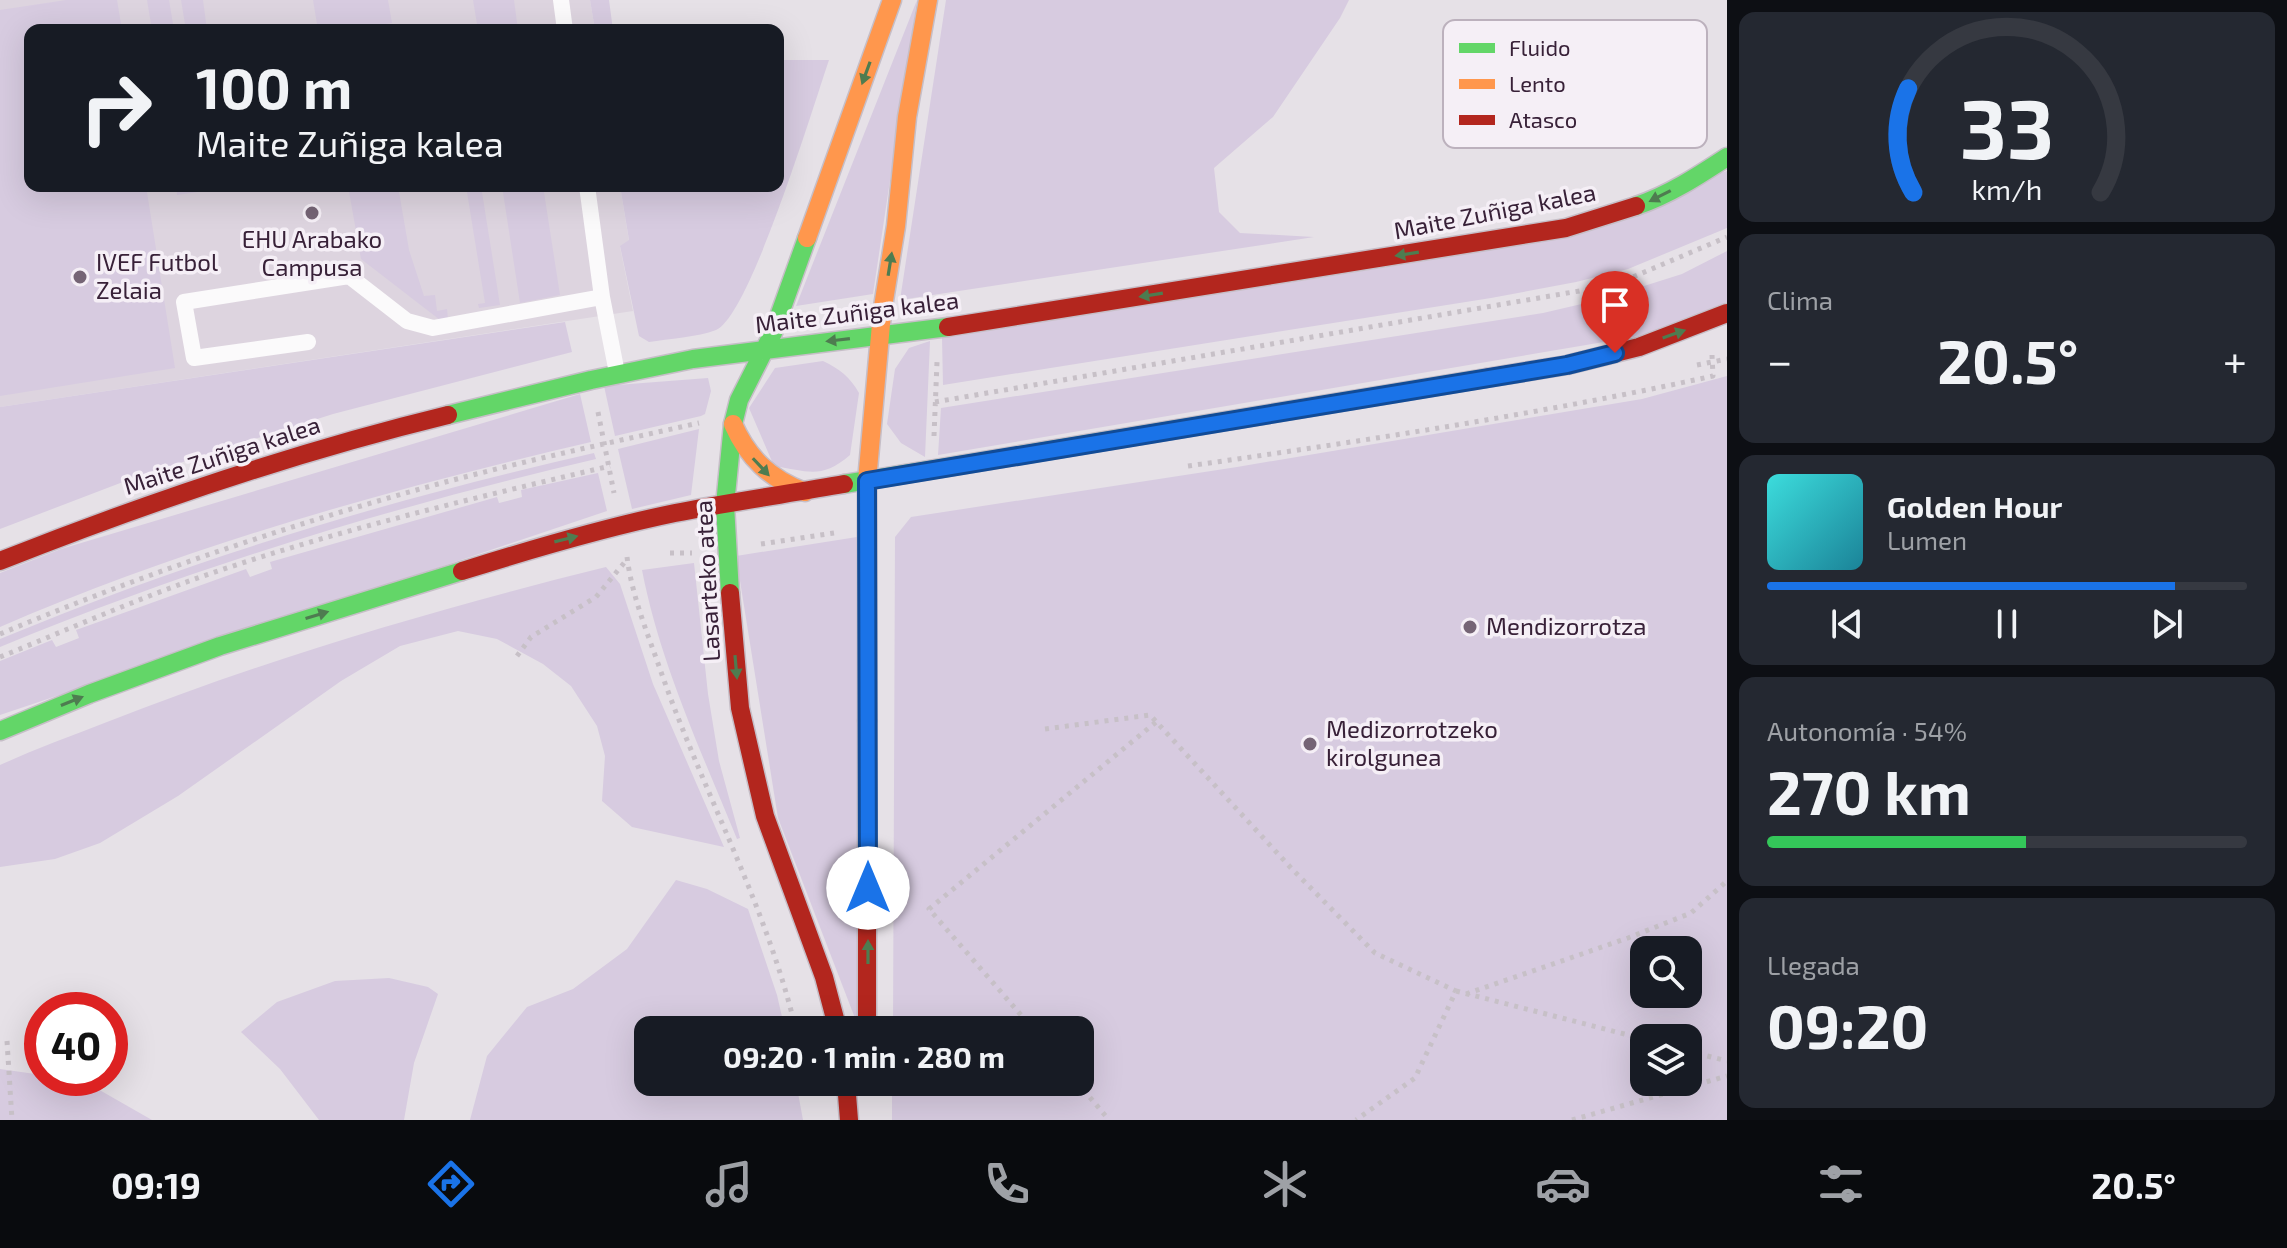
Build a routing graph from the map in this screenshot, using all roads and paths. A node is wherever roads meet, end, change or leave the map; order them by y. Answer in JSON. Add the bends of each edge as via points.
{"nodes":[{"id":1,"x":561,"y":0,"type":"edge"},
{"id":2,"x":892,"y":0,"type":"edge"},
{"id":3,"x":928,"y":0,"type":"edge"},
{"id":4,"x":564,"y":24,"type":"edge"},
{"id":5,"x":1727,"y":157,"type":"edge"},
{"id":6,"x":588,"y":192,"type":"edge"},
{"id":7,"x":1727,"y":237,"type":"edge"},
{"id":8,"x":602,"y":297,"type":"junction"},
{"id":9,"x":1727,"y":313,"type":"edge"},
{"id":10,"x":882,"y":335,"type":"junction"},
{"id":11,"x":308,"y":342,"type":"dead end"},
{"id":12,"x":766,"y":350,"type":"junction"},
{"id":13,"x":617,"y":375,"type":"junction"},
{"id":14,"x":935,"y":402,"type":"dead end"},
{"id":15,"x":712,"y":421,"type":"dead end"},
{"id":16,"x":733,"y":424,"type":"junction"},
{"id":17,"x":867,"y":481,"type":"junction"},
{"id":18,"x":805,"y":492,"type":"junction"},
{"id":19,"x":725,"y":505,"type":"junction"},
{"id":20,"x":622,"y":525,"type":"junction"},
{"id":21,"x":628,"y":559,"type":"junction"},
{"id":22,"x":0,"y":561,"type":"edge"},
{"id":23,"x":0,"y":634,"type":"edge"},
{"id":24,"x":517,"y":656,"type":"dead end"},
{"id":25,"x":0,"y":657,"type":"edge"},
{"id":26,"x":1156,"y":722,"type":"junction"},
{"id":27,"x":1045,"y":729,"type":"dead end"},
{"id":28,"x":0,"y":731,"type":"edge"},
{"id":29,"x":1727,"y":881,"type":"edge"},
{"id":30,"x":1456,"y":991,"type":"junction"},
{"id":31,"x":1466,"y":994,"type":"junction"},
{"id":32,"x":793,"y":1016,"type":"edge"},
{"id":33,"x":834,"y":1016,"type":"edge"},
{"id":34,"x":867,"y":1016,"type":"edge"},
{"id":35,"x":1022,"y":1016,"type":"edge"},
{"id":36,"x":1630,"y":1035,"type":"edge"},
{"id":37,"x":7,"y":1041,"type":"dead end"},
{"id":38,"x":1702,"y":1055,"type":"edge"},
{"id":39,"x":1727,"y":1061,"type":"edge"},
{"id":40,"x":1727,"y":1076,"type":"edge"},
{"id":41,"x":847,"y":1096,"type":"edge"},
{"id":42,"x":1089,"y":1096,"type":"edge"},
{"id":43,"x":12,"y":1120,"type":"edge"},
{"id":44,"x":849,"y":1120,"type":"edge"},
{"id":45,"x":1109,"y":1120,"type":"edge"},
{"id":46,"x":1356,"y":1120,"type":"edge"},
{"id":47,"x":1572,"y":1120,"type":"edge"}],
"edges":[{"from":1,"to":4,"type":"lane"},
{"from":2,"to":12,"type":"main road","name":"Lasarteko atea","one_way":true},
{"from":10,"to":3,"type":"main road","one_way":true,"via":[[907,117]]},
{"from":5,"to":10,"type":"main road","name":"Maite Zuñiga kalea","one_way":true,"via":[[1651,201],[1566,228]]},
{"from":6,"to":8,"type":"lane"},
{"from":7,"to":14,"type":"path","via":[[1614,285]]},
{"from":8,"to":11,"type":"lane","via":[[433,328],[407,321],[349,276],[184,302],[194,358]]},
{"from":8,"to":13,"type":"lane"},
{"from":17,"to":9,"type":"main road","one_way":true,"via":[[1567,365],[1639,347]]},
{"from":10,"to":12,"type":"main road","name":"Maite Zuñiga kalea","one_way":true},
{"from":10,"to":17,"type":"main road"},
{"from":12,"to":13,"type":"main road","name":"Maite Zuñiga kalea"},
{"from":12,"to":16,"type":"main road","name":"Lasarteko atea","via":[[748,378]]},
{"from":13,"to":22,"type":"main road","name":"Maite Zuñiga kalea","via":[[309,452]]},
{"from":15,"to":23,"type":"path","via":[[440,484],[295,526]]},
{"from":16,"to":18,"type":"main road","one_way":true,"via":[[740,442],[768,476]]},
{"from":16,"to":19,"type":"main road","name":"Lasarteko atea"},
{"from":17,"to":18,"type":"main road"},
{"from":34,"to":17,"type":"main road","one_way":true},
{"from":18,"to":19,"type":"main road"},
{"from":19,"to":20,"type":"main road"},
{"from":19,"to":33,"type":"main road","name":"Lasarteko atea","one_way":true,"via":[[740,708],[765,816]]},
{"from":20,"to":21,"type":"path"},
{"from":20,"to":25,"type":"path","via":[[610,466],[273,554],[192,580]]},
{"from":28,"to":20,"type":"main road","one_way":true,"via":[[220,646]]},
{"from":21,"to":24,"type":"path","via":[[596,597],[531,637]]},
{"from":21,"to":32,"type":"path","via":[[631,588],[681,731],[749,886]]},
{"from":26,"to":27,"type":"path","via":[[1150,715]]},
{"from":26,"to":30,"type":"path","via":[[1375,953]]},
{"from":26,"to":35,"type":"path","via":[[929,909]]},
{"from":29,"to":31,"type":"path","via":[[1691,913]]},
{"from":30,"to":31,"type":"path"},
{"from":30,"to":46,"type":"path","via":[[1415,1078]]},
{"from":31,"to":36,"type":"path"},
{"from":37,"to":43,"type":"path"},
{"from":38,"to":39,"type":"path"},
{"from":40,"to":47,"type":"path"},
{"from":41,"to":44,"type":"main road"},
{"from":42,"to":45,"type":"path"}]}
